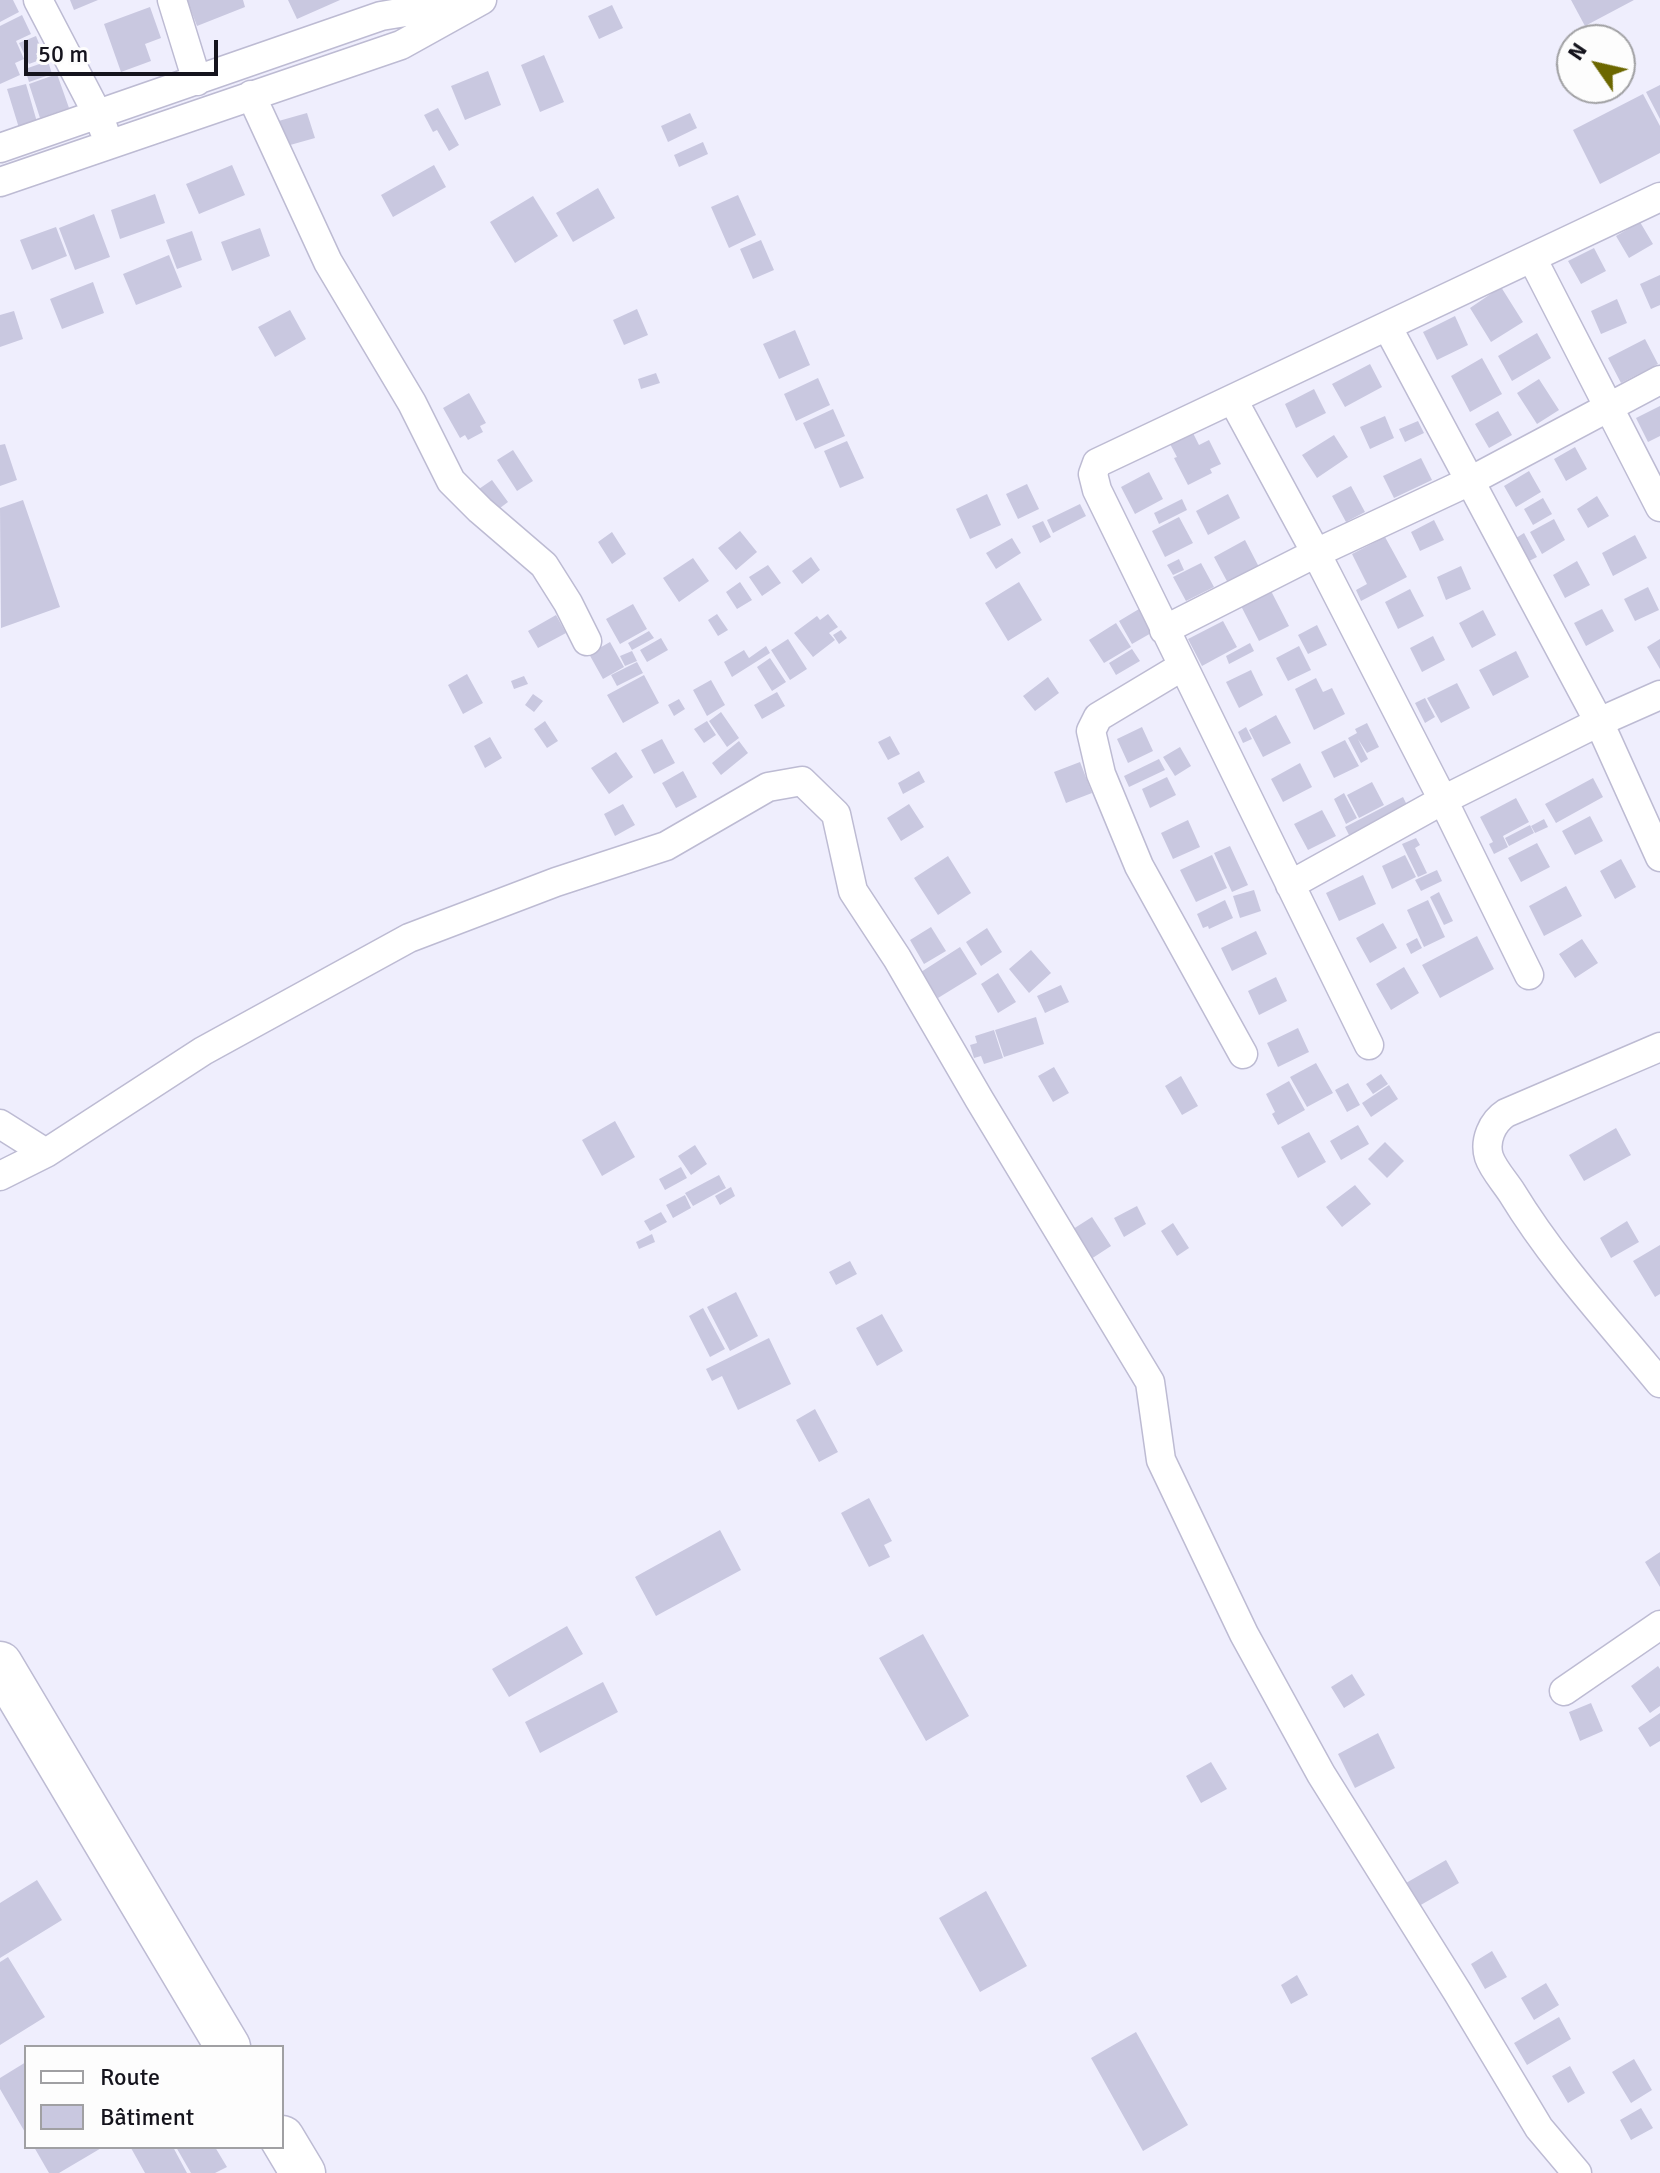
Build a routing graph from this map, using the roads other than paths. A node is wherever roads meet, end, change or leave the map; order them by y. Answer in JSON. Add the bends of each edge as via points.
{"nodes":[{"id":1,"x":38,"y":0,"type":"edge"},
{"id":2,"x":172,"y":0,"type":"edge"},
{"id":3,"x":480,"y":0,"type":"edge"},
{"id":4,"x":197,"y":81,"type":"junction"},
{"id":5,"x":251,"y":95,"type":"junction"},
{"id":6,"x":98,"y":115,"type":"junction"},
{"id":7,"x":110,"y":145,"type":"junction"},
{"id":8,"x":0,"y":148,"type":"edge"},
{"id":9,"x":0,"y":182,"type":"edge"},
{"id":10,"x":1660,"y":197,"type":"edge"},
{"id":11,"x":1532,"y":258,"type":"junction"},
{"id":12,"x":1387,"y":326,"type":"junction"},
{"id":13,"x":1660,"y":380,"type":"edge"},
{"id":14,"x":1233,"y":400,"type":"junction"},
{"id":15,"x":1608,"y":406,"type":"junction"},
{"id":16,"x":1470,"y":481,"type":"junction"},
{"id":17,"x":1660,"y":507,"type":"edge"},
{"id":18,"x":1316,"y":553,"type":"junction"},
{"id":19,"x":1164,"y":630,"type":"junction"},
{"id":20,"x":587,"y":641,"type":"dead end"},
{"id":21,"x":1183,"y":666,"type":"junction"},
{"id":22,"x":1660,"y":695,"type":"edge"},
{"id":23,"x":1599,"y":722,"type":"junction"},
{"id":24,"x":1443,"y":800,"type":"junction"},
{"id":25,"x":1660,"y":857,"type":"edge"},
{"id":26,"x":1290,"y":885,"type":"junction"},
{"id":27,"x":1529,"y":975,"type":"dead end"},
{"id":28,"x":1369,"y":1045,"type":"dead end"},
{"id":29,"x":1660,"y":1047,"type":"edge"},
{"id":30,"x":1243,"y":1054,"type":"dead end"},
{"id":31,"x":0,"y":1124,"type":"edge"},
{"id":32,"x":46,"y":1153,"type":"junction"},
{"id":33,"x":0,"y":1176,"type":"edge"},
{"id":34,"x":1660,"y":1383,"type":"edge"},
{"id":35,"x":1660,"y":1625,"type":"edge"},
{"id":36,"x":0,"y":1664,"type":"edge"},
{"id":37,"x":1564,"y":1691,"type":"dead end"},
{"id":38,"x":227,"y":2045,"type":"edge"},
{"id":39,"x":284,"y":2141,"type":"edge"},
{"id":40,"x":303,"y":2173,"type":"edge"},
{"id":41,"x":1577,"y":2173,"type":"edge"}],
"edges":[{"from":1,"to":6,"type":"street"},
{"from":2,"to":4,"type":"street"},
{"from":3,"to":4,"type":"street","via":[[381,16]]},
{"from":3,"to":5,"type":"street","via":[[401,45]]},
{"from":4,"to":6,"type":"street"},
{"from":5,"to":7,"type":"street"},
{"from":5,"to":20,"type":"street","via":[[328,262],[412,403],[451,481],[544,565]]},
{"from":6,"to":7,"type":"street"},
{"from":6,"to":8,"type":"street"},
{"from":7,"to":9,"type":"street"},
{"from":10,"to":11,"type":"street"},
{"from":11,"to":12,"type":"street"},
{"from":11,"to":15,"type":"street"},
{"from":12,"to":14,"type":"street"},
{"from":12,"to":16,"type":"street"},
{"from":13,"to":15,"type":"street"},
{"from":14,"to":18,"type":"street"},
{"from":14,"to":19,"type":"street","via":[[1097,463],[1093,474]]},
{"from":15,"to":16,"type":"street"},
{"from":15,"to":17,"type":"street"},
{"from":16,"to":18,"type":"street"},
{"from":16,"to":23,"type":"street"},
{"from":18,"to":19,"type":"street"},
{"from":18,"to":24,"type":"street"},
{"from":19,"to":21,"type":"street"},
{"from":21,"to":26,"type":"street"},
{"from":21,"to":30,"type":"street","via":[[1098,717],[1091,731],[1101,774],[1139,866]]},
{"from":22,"to":23,"type":"street"},
{"from":23,"to":24,"type":"street"},
{"from":23,"to":25,"type":"street"},
{"from":24,"to":26,"type":"street"},
{"from":24,"to":27,"type":"street"},
{"from":26,"to":28,"type":"street"},
{"from":29,"to":34,"type":"street","via":[[1506,1113],[1496,1121],[1488,1145],[1489,1157],[1557,1259]]},
{"from":31,"to":32,"type":"street"},
{"from":32,"to":33,"type":"street"},
{"from":32,"to":41,"type":"street","via":[[203,1051],[409,938],[666,846],[768,787],[802,781],[836,814],[853,891],[1150,1382],[1161,1460],[1244,1634],[1313,1760],[1539,2128]]},
{"from":35,"to":37,"type":"street"},
{"from":36,"to":38,"type":"main road"},
{"from":39,"to":40,"type":"main road"}]}
